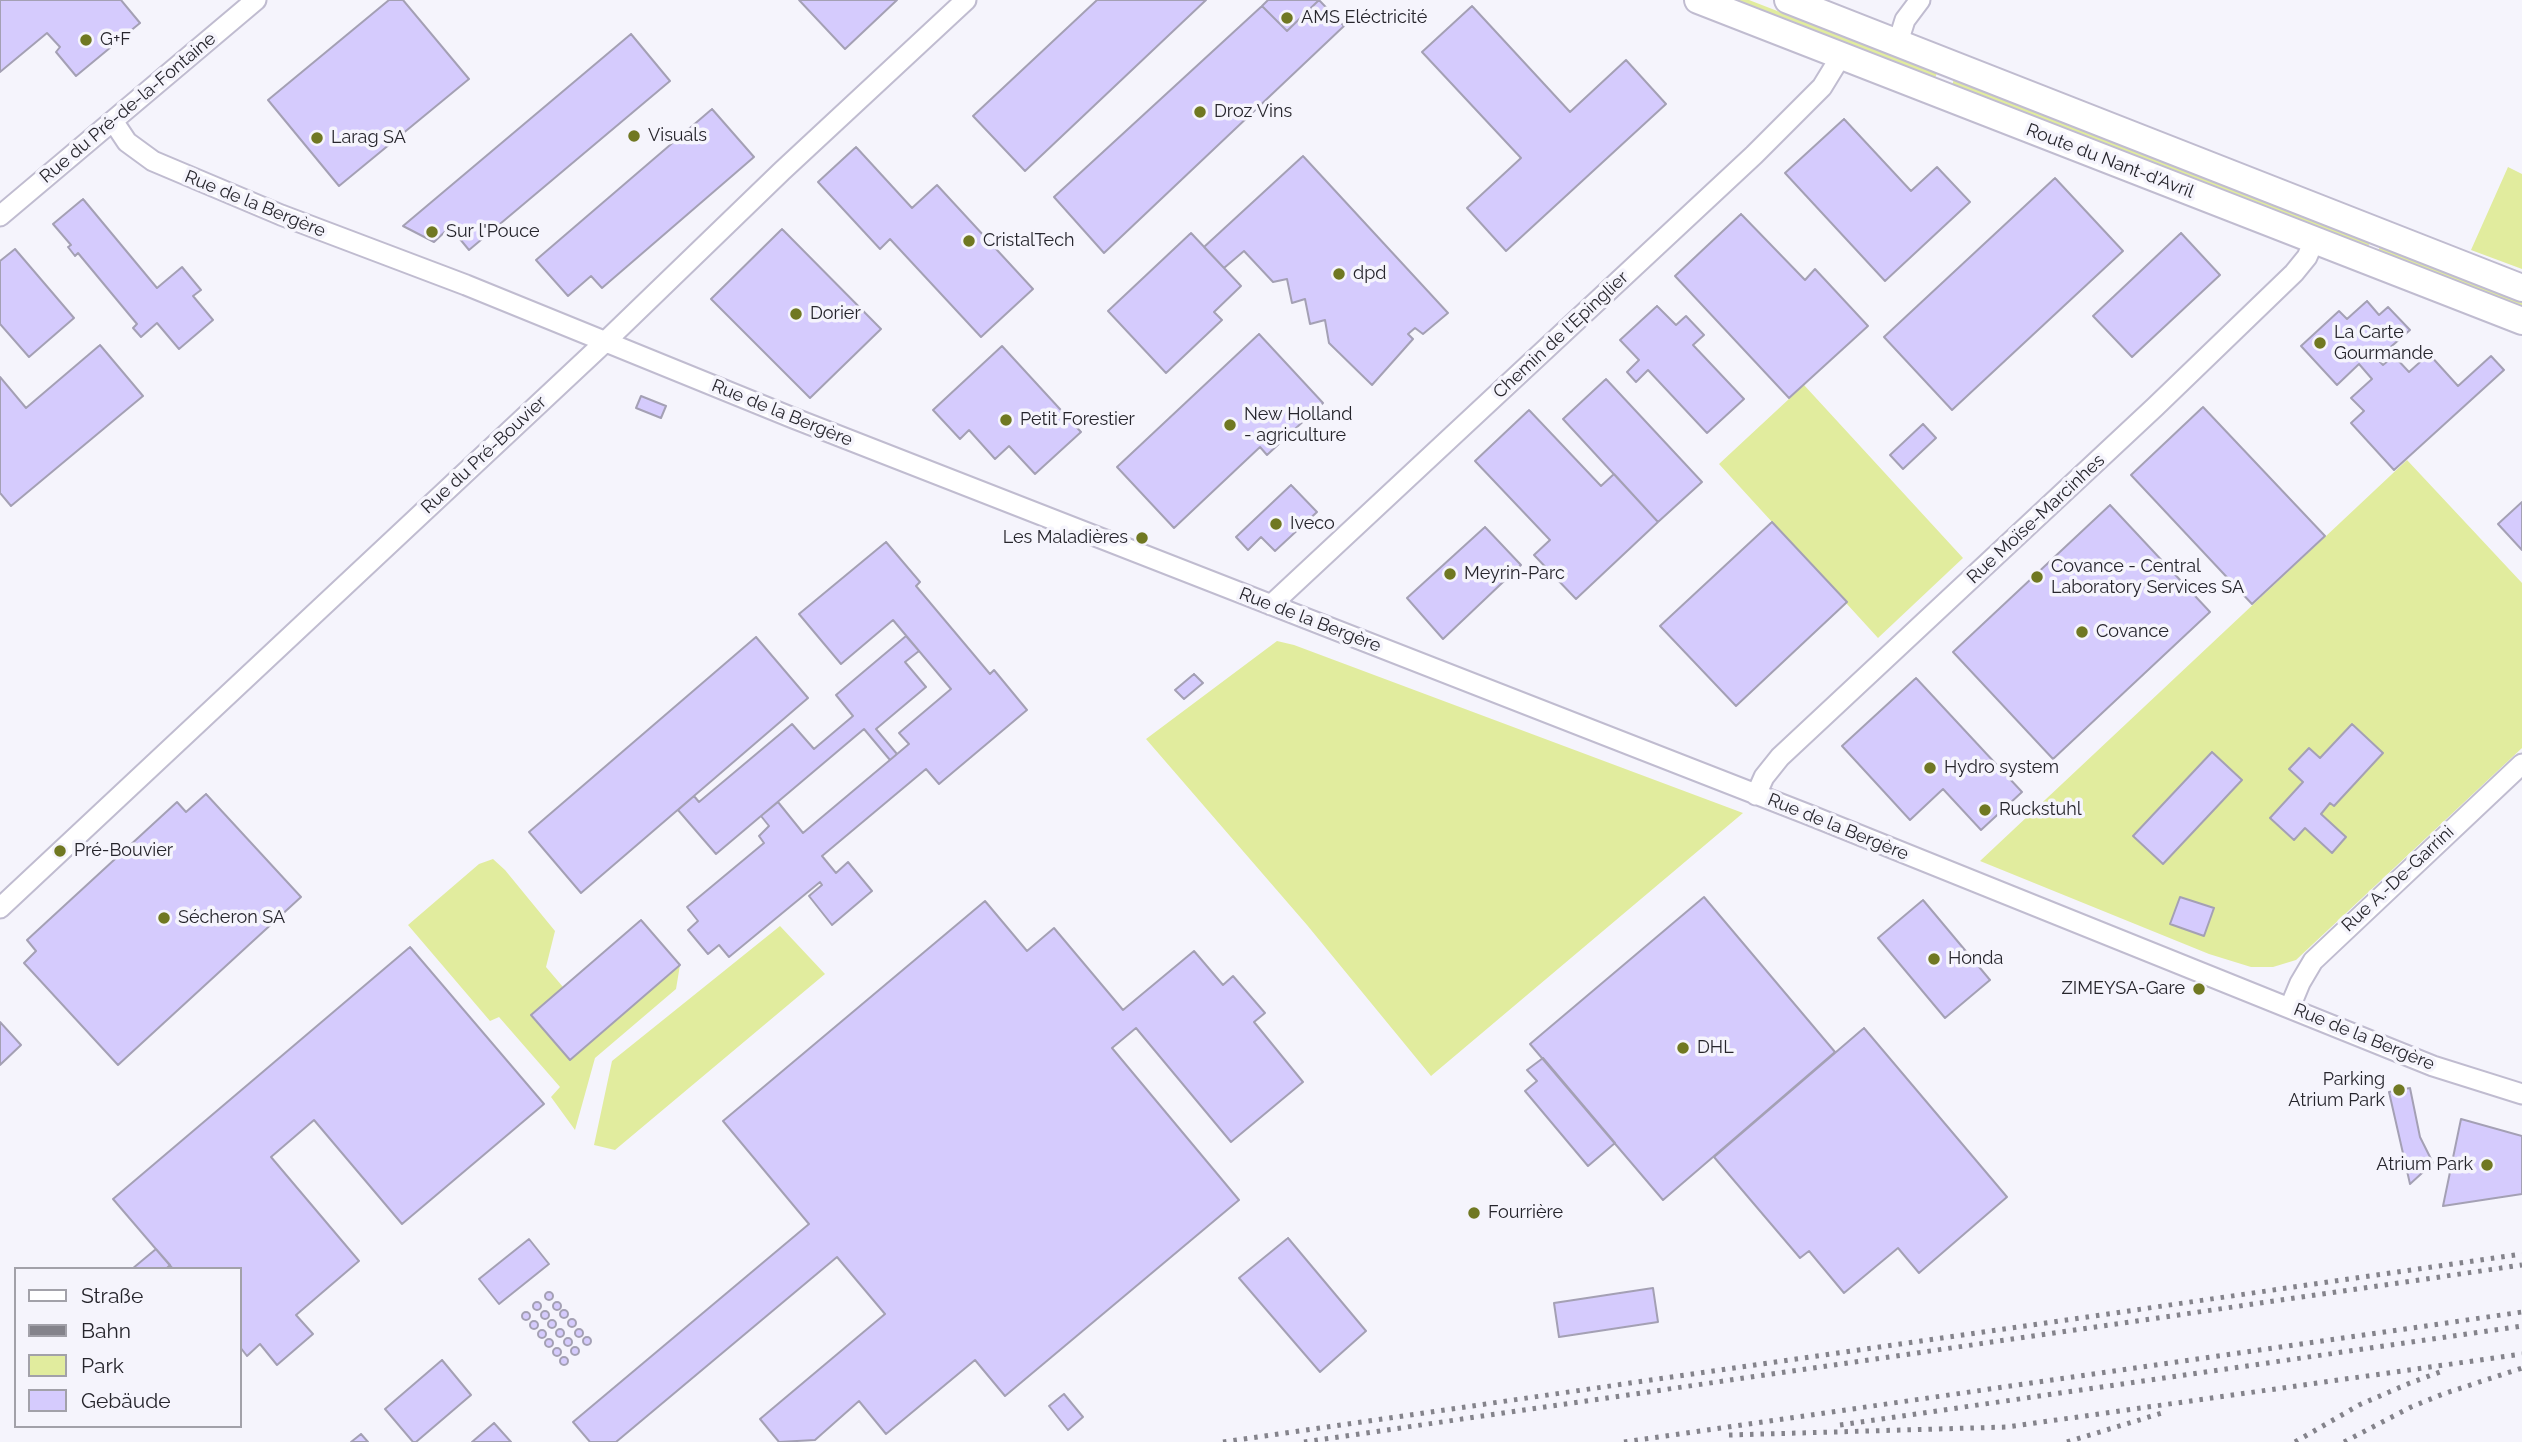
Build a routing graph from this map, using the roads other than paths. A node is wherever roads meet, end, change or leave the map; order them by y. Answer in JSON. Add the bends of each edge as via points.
{"nodes":[{"id":1,"x":256,"y":0,"type":"edge"},
{"id":2,"x":966,"y":0,"type":"edge"},
{"id":3,"x":1698,"y":0,"type":"edge"},
{"id":4,"x":1787,"y":0,"type":"edge"},
{"id":5,"x":1920,"y":0,"type":"edge"},
{"id":6,"x":1898,"y":42,"type":"junction"},
{"id":7,"x":1841,"y":56,"type":"junction"},
{"id":8,"x":113,"y":121,"type":"junction"},
{"id":9,"x":0,"y":216,"type":"edge"},
{"id":10,"x":2314,"y":240,"type":"junction"},
{"id":11,"x":2522,"y":288,"type":"edge"},
{"id":12,"x":2522,"y":321,"type":"edge"},
{"id":13,"x":605,"y":342,"type":"junction"},
{"id":14,"x":1271,"y":605,"type":"junction"},
{"id":15,"x":2522,"y":764,"type":"edge"},
{"id":16,"x":1756,"y":795,"type":"junction"},
{"id":17,"x":0,"y":908,"type":"edge"},
{"id":18,"x":2290,"y":1007,"type":"junction"},
{"id":19,"x":2522,"y":1094,"type":"edge"}],
"edges":[{"from":1,"to":8,"type":"street","name":"Rue du Pré-de-la-Fontaine"},
{"from":2,"to":13,"type":"street","name":"Rue du Pré-Bouvier"},
{"from":3,"to":7,"type":"main road","name":"Route du Nant-d'Avril"},
{"from":4,"to":6,"type":"main road","name":"Route du Nant-d'Avril"},
{"from":5,"to":6,"type":"street","via":[[1905,20]]},
{"from":6,"to":11,"type":"main road","name":"Route du Nant-d'Avril"},
{"from":7,"to":10,"type":"main road","name":"Route du Nant-d'Avril"},
{"from":7,"to":14,"type":"street","name":"Chemin de l'Epinglier","via":[[1822,87],[1754,155]]},
{"from":8,"to":9,"type":"street","name":"Rue du Pré-de-la-Fontaine"},
{"from":8,"to":13,"type":"street","name":"Rue de la Bergère","via":[[127,142],[176,172]]},
{"from":10,"to":12,"type":"main road","name":"Route du Nant-d'Avril"},
{"from":10,"to":16,"type":"street","name":"Rue Moïse-Marcinhes","via":[[2294,272],[2175,388],[1780,757]]},
{"from":13,"to":14,"type":"street","name":"Rue de la Bergère"},
{"from":13,"to":17,"type":"street","name":"Rue du Pré-Bouvier"},
{"from":14,"to":16,"type":"street","name":"Rue de la Bergère"},
{"from":15,"to":18,"type":"street","name":"Rue A.-De-Garrini","via":[[2313,961]]},
{"from":16,"to":18,"type":"street","name":"Rue de la Bergère"},
{"from":18,"to":19,"type":"street","name":"Rue de la Bergère","via":[[2433,1066]]}]}
